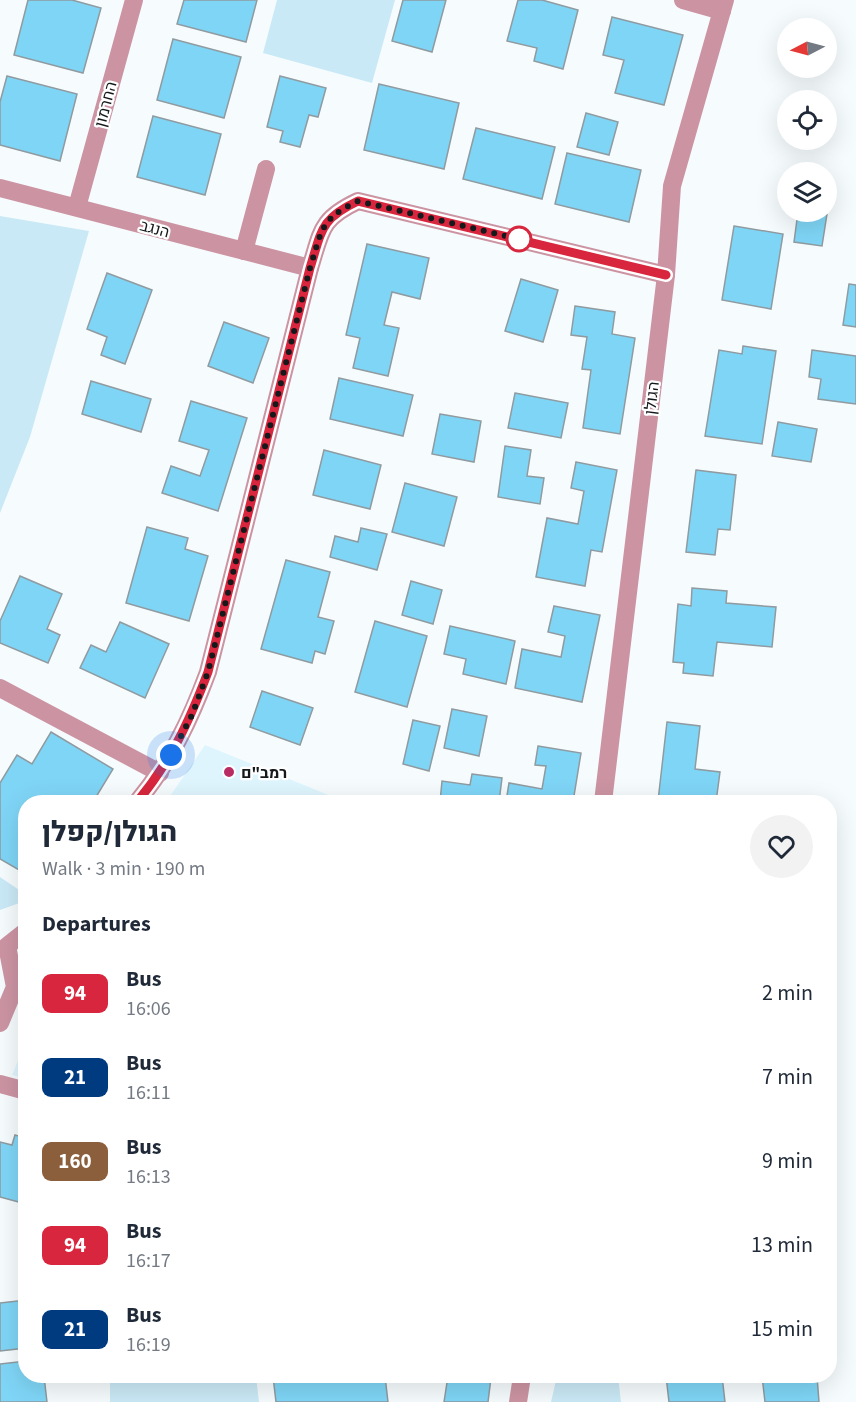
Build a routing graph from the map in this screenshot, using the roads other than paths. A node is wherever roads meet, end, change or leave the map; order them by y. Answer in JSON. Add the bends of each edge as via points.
{"nodes":[{"id":1,"x":134,"y":0,"type":"edge"},
{"id":2,"x":683,"y":0,"type":"edge"},
{"id":3,"x":723,"y":5,"type":"edge"},
{"id":4,"x":266,"y":169,"type":"dead end"},
{"id":5,"x":0,"y":188,"type":"edge"},
{"id":6,"x":77,"y":207,"type":"junction"},
{"id":7,"x":244,"y":251,"type":"junction"},
{"id":8,"x":310,"y":268,"type":"junction"},
{"id":9,"x":666,"y":275,"type":"junction"},
{"id":10,"x":0,"y":688,"type":"edge"},
{"id":11,"x":160,"y":773,"type":"junction"},
{"id":12,"x":143,"y":795,"type":"edge"},
{"id":13,"x":604,"y":795,"type":"edge"},
{"id":14,"x":18,"y":936,"type":"edge"},
{"id":15,"x":4,"y":946,"type":"edge"},
{"id":16,"x":0,"y":1023,"type":"edge"},
{"id":17,"x":0,"y":1084,"type":"edge"},
{"id":18,"x":18,"y":1089,"type":"edge"},
{"id":19,"x":521,"y":1383,"type":"edge"},
{"id":20,"x":518,"y":1402,"type":"edge"}],
"edges":[{"from":1,"to":6,"type":"street","name":"החרמון"},
{"from":2,"to":3,"type":"street"},
{"from":3,"to":9,"type":"street","name":"הגולן","via":[[672,186]]},
{"from":4,"to":7,"type":"street"},
{"from":5,"to":6,"type":"street","name":"הנגב"},
{"from":6,"to":7,"type":"street","name":"הנגב"},
{"from":7,"to":8,"type":"street","name":"הנגב"},
{"from":8,"to":9,"type":"street","via":[[324,224],[358,201]]},
{"from":8,"to":11,"type":"street","via":[[208,672],[192,715]]},
{"from":9,"to":13,"type":"street","name":"הגולן"},
{"from":10,"to":11,"type":"street"},
{"from":11,"to":12,"type":"street"},
{"from":14,"to":15,"type":"street"},
{"from":15,"to":16,"type":"street","via":[[15,987]]},
{"from":17,"to":18,"type":"street"},
{"from":19,"to":20,"type":"street"}]}
